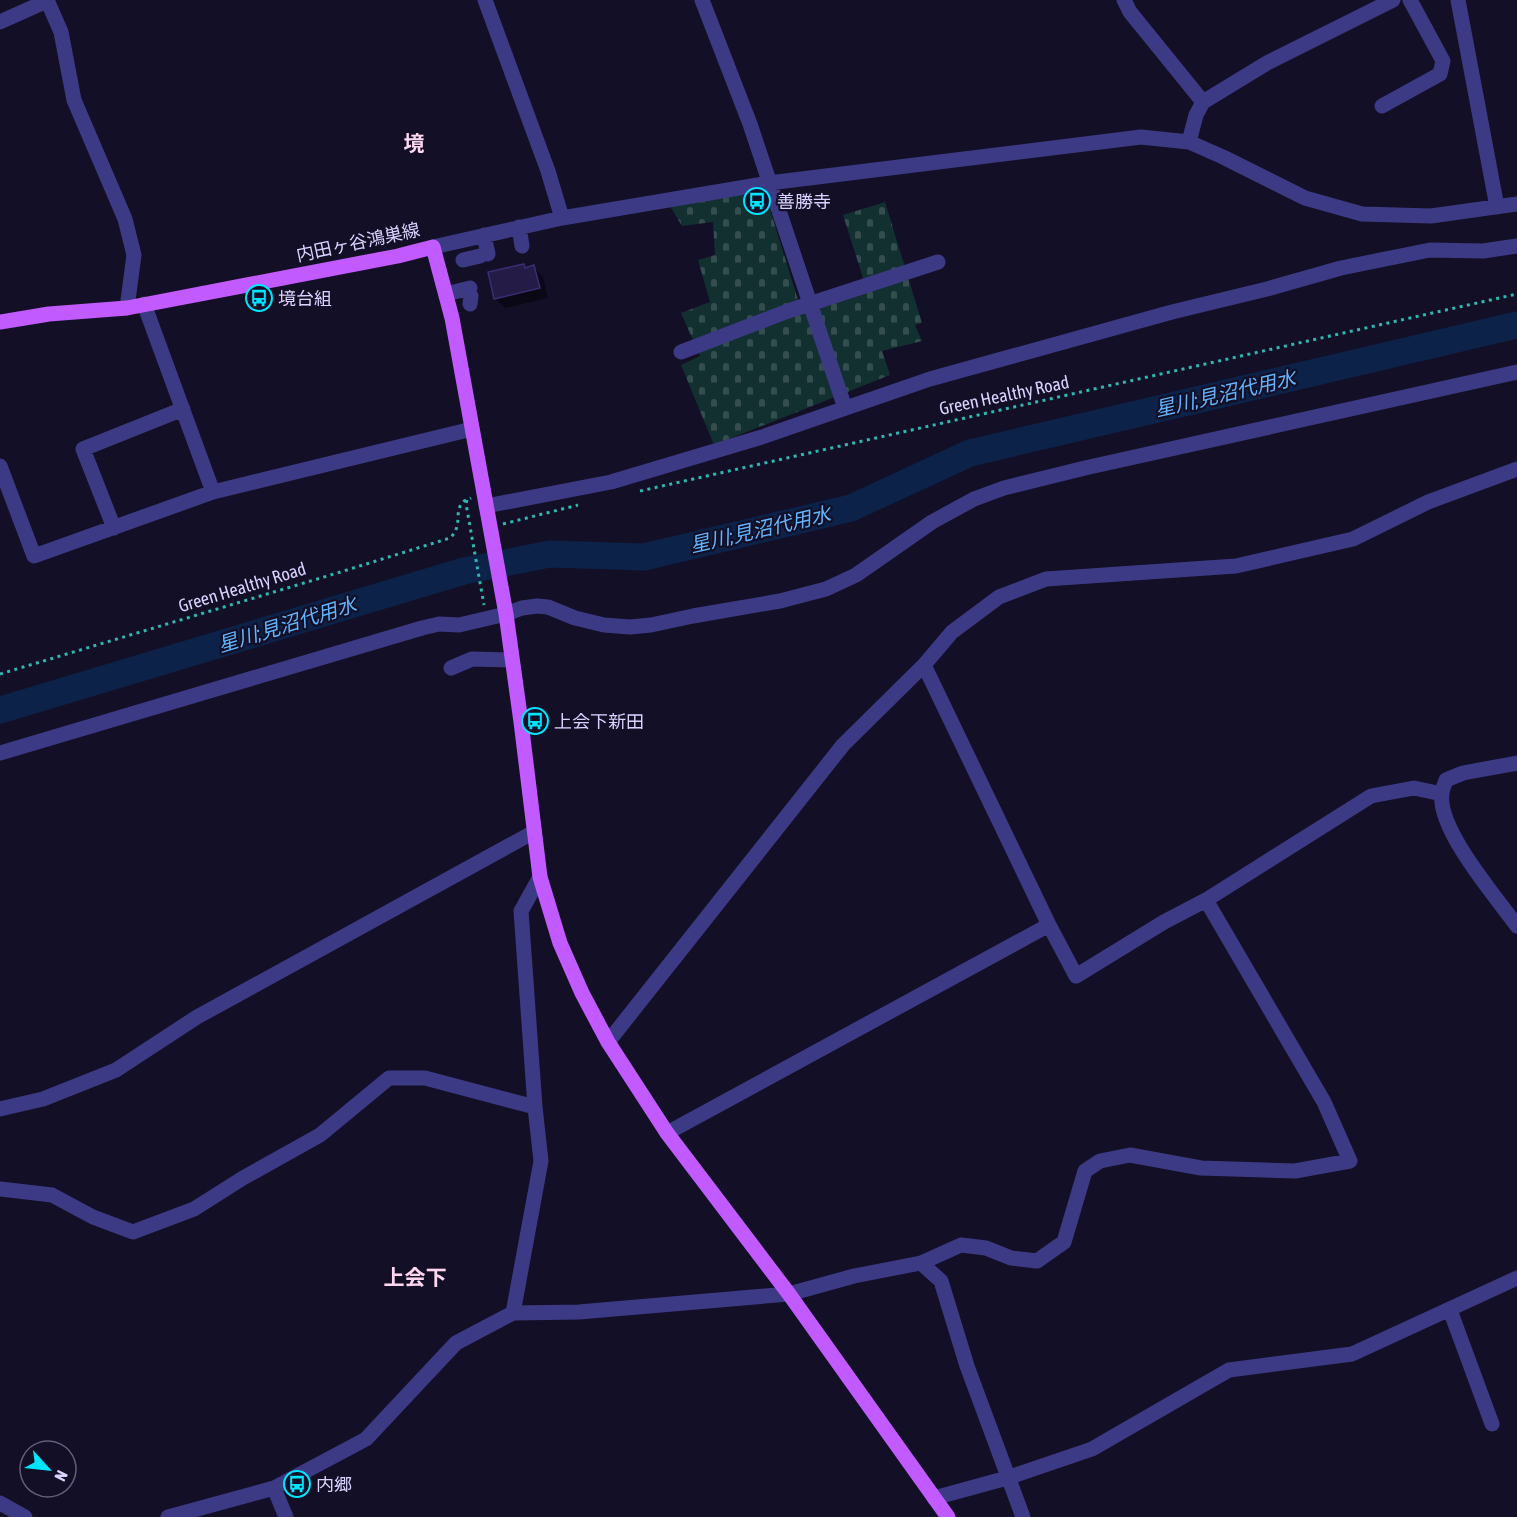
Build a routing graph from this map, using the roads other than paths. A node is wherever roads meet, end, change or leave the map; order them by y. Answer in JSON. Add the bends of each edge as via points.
{"nodes":[{"id":1,"x":47,"y":0,"type":"edge"},
{"id":2,"x":485,"y":0,"type":"edge"},
{"id":3,"x":702,"y":0,"type":"edge"},
{"id":4,"x":1125,"y":0,"type":"edge"},
{"id":5,"x":1393,"y":0,"type":"edge"},
{"id":6,"x":1410,"y":0,"type":"edge"},
{"id":7,"x":1458,"y":0,"type":"edge"},
{"id":8,"x":0,"y":22,"type":"edge"},
{"id":9,"x":1203,"y":102,"type":"junction"},
{"id":10,"x":1382,"y":106,"type":"dead end"},
{"id":11,"x":1189,"y":142,"type":"junction"},
{"id":12,"x":769,"y":183,"type":"junction"},
{"id":13,"x":1517,"y":204,"type":"edge"},
{"id":14,"x":1497,"y":207,"type":"junction"},
{"id":15,"x":562,"y":218,"type":"junction"},
{"id":16,"x":519,"y":227,"type":"junction"},
{"id":17,"x":484,"y":235,"type":"junction"},
{"id":18,"x":522,"y":246,"type":"dead end"},
{"id":19,"x":1517,"y":246,"type":"edge"},
{"id":20,"x":433,"y":247,"type":"junction"},
{"id":21,"x":463,"y":260,"type":"dead end"},
{"id":22,"x":938,"y":262,"type":"dead end"},
{"id":23,"x":446,"y":294,"type":"junction"},
{"id":24,"x":470,"y":296,"type":"dead end"},
{"id":25,"x":144,"y":304,"type":"junction"},
{"id":26,"x":810,"y":304,"type":"junction"},
{"id":27,"x":126,"y":308,"type":"junction"},
{"id":28,"x":0,"y":322,"type":"edge"},
{"id":29,"x":681,"y":352,"type":"dead end"},
{"id":30,"x":1516,"y":375,"type":"edge"},
{"id":31,"x":845,"y":408,"type":"junction"},
{"id":32,"x":183,"y":409,"type":"junction"},
{"id":33,"x":472,"y":429,"type":"junction"},
{"id":34,"x":0,"y":466,"type":"edge"},
{"id":35,"x":1517,"y":469,"type":"edge"},
{"id":36,"x":213,"y":492,"type":"junction"},
{"id":37,"x":486,"y":506,"type":"junction"},
{"id":38,"x":114,"y":528,"type":"junction"},
{"id":39,"x":506,"y":614,"type":"junction"},
{"id":40,"x":512,"y":660,"type":"junction"},
{"id":41,"x":924,"y":665,"type":"junction"},
{"id":42,"x":451,"y":668,"type":"dead end"},
{"id":43,"x":0,"y":753,"type":"edge"},
{"id":44,"x":1517,"y":763,"type":"edge"},
{"id":45,"x":1442,"y":794,"type":"junction"},
{"id":46,"x":534,"y":832,"type":"junction"},
{"id":47,"x":540,"y":877,"type":"junction"},
{"id":48,"x":1206,"y":900,"type":"junction"},
{"id":49,"x":1049,"y":925,"type":"junction"},
{"id":50,"x":1517,"y":926,"type":"edge"},
{"id":51,"x":608,"y":1042,"type":"junction"},
{"id":52,"x":535,"y":1107,"type":"junction"},
{"id":53,"x":0,"y":1109,"type":"edge"},
{"id":54,"x":667,"y":1132,"type":"junction"},
{"id":55,"x":0,"y":1189,"type":"edge"},
{"id":56,"x":921,"y":1263,"type":"junction"},
{"id":57,"x":1517,"y":1278,"type":"edge"},
{"id":58,"x":789,"y":1294,"type":"junction"},
{"id":59,"x":1450,"y":1310,"type":"junction"},
{"id":60,"x":513,"y":1313,"type":"junction"},
{"id":61,"x":1492,"y":1424,"type":"dead end"},
{"id":62,"x":1007,"y":1478,"type":"junction"},
{"id":63,"x":274,"y":1488,"type":"junction"},
{"id":64,"x":934,"y":1498,"type":"junction"},
{"id":65,"x":0,"y":1503,"type":"edge"},
{"id":66,"x":25,"y":1517,"type":"edge"},
{"id":67,"x":168,"y":1517,"type":"edge"},
{"id":68,"x":286,"y":1517,"type":"edge"},
{"id":69,"x":948,"y":1517,"type":"edge"},
{"id":70,"x":1023,"y":1517,"type":"edge"}],
"edges":[{"from":1,"to":8,"type":"street"},
{"from":1,"to":27,"type":"street","via":[[61,32],[74,100],[125,219],[134,255]]},
{"from":2,"to":15,"type":"street"},
{"from":3,"to":12,"type":"street"},
{"from":4,"to":9,"type":"street","via":[[1130,12]]},
{"from":5,"to":9,"type":"street","via":[[1266,63]]},
{"from":6,"to":10,"type":"street","via":[[1443,61],[1440,74]]},
{"from":7,"to":14,"type":"street"},
{"from":9,"to":11,"type":"street"},
{"from":11,"to":12,"type":"street","via":[[1141,136]]},
{"from":11,"to":14,"type":"street","via":[[1305,198],[1362,214],[1431,216]]},
{"from":12,"to":15,"type":"street"},
{"from":12,"to":26,"type":"street"},
{"from":13,"to":14,"type":"street"},
{"from":15,"to":16,"type":"street"},
{"from":16,"to":17,"type":"street"},
{"from":16,"to":18,"type":"street"},
{"from":17,"to":20,"type":"street"},
{"from":17,"to":21,"type":"street","via":[[484,255]]},
{"from":19,"to":31,"type":"street","via":[[1483,251],[1430,250],[1341,268],[930,379]]},
{"from":20,"to":23,"type":"main road","name":"内田ヶ谷鴻巣線"},
{"from":20,"to":25,"type":"main road","name":"内田ヶ谷鴻巣線"},
{"from":22,"to":26,"type":"street"},
{"from":23,"to":24,"type":"street"},
{"from":23,"to":33,"type":"main road","name":"内田ヶ谷鴻巣線"},
{"from":25,"to":27,"type":"main road","name":"内田ヶ谷鴻巣線"},
{"from":25,"to":32,"type":"street"},
{"from":26,"to":29,"type":"street"},
{"from":26,"to":31,"type":"street"},
{"from":27,"to":28,"type":"main road","name":"内田ヶ谷鴻巣線"},
{"from":30,"to":39,"type":"street","via":[[1004,488],[932,522],[856,575],[809,595],[630,627],[589,622],[537,606]]},
{"from":31,"to":37,"type":"street","via":[[611,482]]},
{"from":32,"to":36,"type":"street"},
{"from":32,"to":38,"type":"street","via":[[83,449]]},
{"from":33,"to":36,"type":"street"},
{"from":33,"to":37,"type":"main road","name":"内田ヶ谷鴻巣線"},
{"from":34,"to":38,"type":"street","via":[[34,556]]},
{"from":35,"to":41,"type":"street","via":[[1428,502],[1343,542],[1236,566],[1046,579],[999,597],[952,632]]},
{"from":36,"to":38,"type":"street"},
{"from":37,"to":39,"type":"main road","name":"内田ヶ谷鴻巣線","via":[[495,531]]},
{"from":39,"to":40,"type":"main road","name":"内田ヶ谷鴻巣線"},
{"from":39,"to":43,"type":"street","via":[[459,625],[422,628]]},
{"from":40,"to":42,"type":"street","via":[[472,659]]},
{"from":40,"to":46,"type":"main road","name":"内田ヶ谷鴻巣線"},
{"from":41,"to":49,"type":"street"},
{"from":41,"to":51,"type":"street","via":[[843,745]]},
{"from":44,"to":45,"type":"street","via":[[1446,780]]},
{"from":45,"to":48,"type":"street","via":[[1414,788],[1371,796]]},
{"from":45,"to":50,"type":"street","via":[[1444,814],[1464,854]]},
{"from":46,"to":47,"type":"main road","name":"内田ヶ谷鴻巣線"},
{"from":46,"to":53,"type":"street","via":[[197,1017],[116,1070],[43,1099]]},
{"from":47,"to":51,"type":"main road","name":"内田ヶ谷鴻巣線","via":[[560,943]]},
{"from":47,"to":52,"type":"street","via":[[520,911]]},
{"from":48,"to":49,"type":"street","via":[[1076,976]]},
{"from":48,"to":56,"type":"street","via":[[1324,1102],[1350,1161],[1294,1171],[1201,1168],[1130,1155],[1100,1161],[1085,1171],[1064,1242],[1037,1261],[961,1245]]},
{"from":49,"to":54,"type":"street"},
{"from":51,"to":54,"type":"main road","name":"内田ヶ谷鴻巣線"},
{"from":52,"to":55,"type":"street","via":[[425,1078],[389,1078],[320,1135],[194,1209],[133,1232],[52,1195]]},
{"from":52,"to":60,"type":"street","via":[[541,1161]]},
{"from":54,"to":58,"type":"main road","name":"内田ヶ谷鴻巣線"},
{"from":56,"to":58,"type":"street"},
{"from":56,"to":62,"type":"street","via":[[941,1281]]},
{"from":57,"to":59,"type":"street"},
{"from":58,"to":60,"type":"street","via":[[579,1312]]},
{"from":58,"to":64,"type":"main road","name":"内田ヶ谷鴻巣線"},
{"from":59,"to":61,"type":"street"},
{"from":59,"to":62,"type":"street","via":[[1352,1354],[1229,1370],[1092,1449]]},
{"from":60,"to":63,"type":"street","via":[[456,1343],[366,1439]]},
{"from":62,"to":64,"type":"street"},
{"from":62,"to":70,"type":"street"},
{"from":63,"to":67,"type":"street"},
{"from":63,"to":68,"type":"street"},
{"from":64,"to":69,"type":"main road","name":"内田ヶ谷鴻巣線"},
{"from":65,"to":66,"type":"street"}]}
